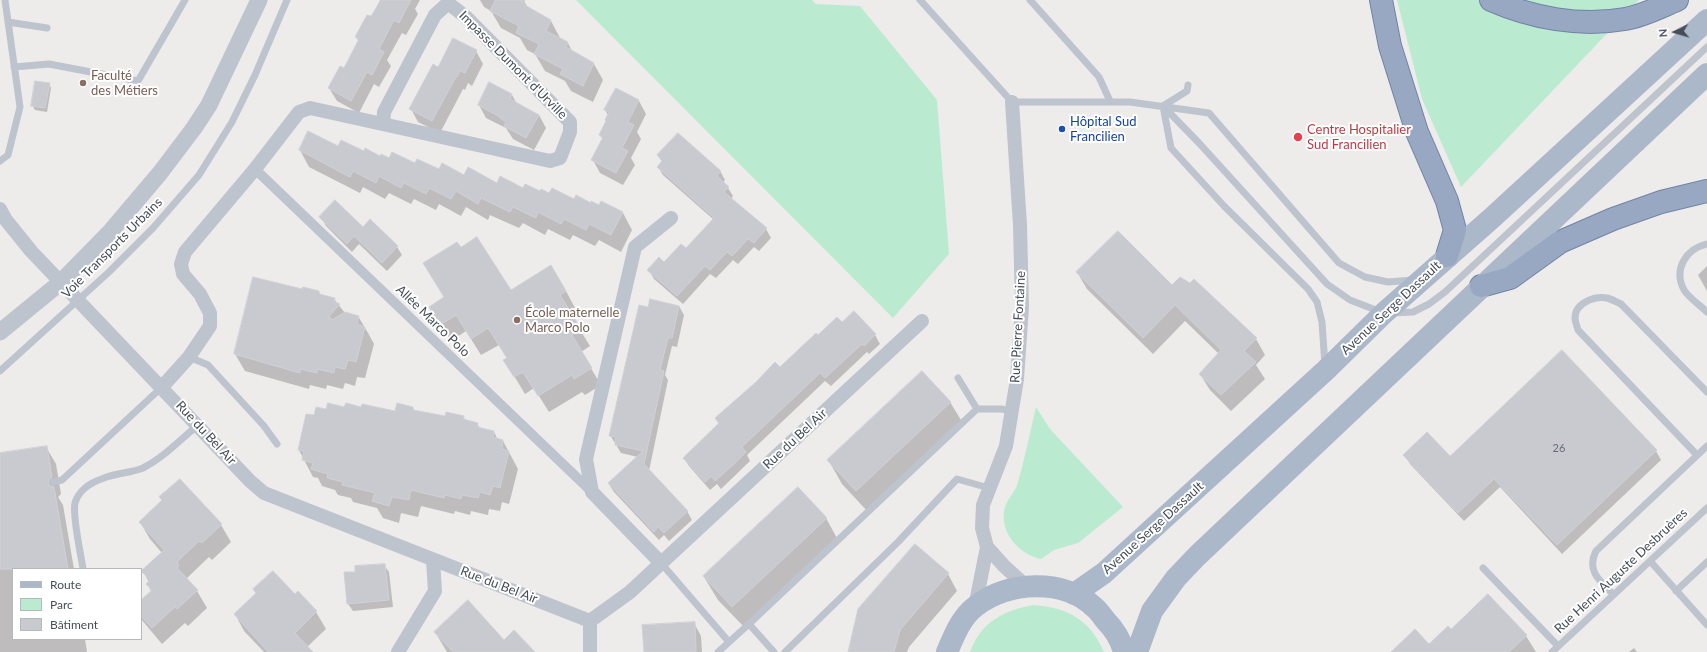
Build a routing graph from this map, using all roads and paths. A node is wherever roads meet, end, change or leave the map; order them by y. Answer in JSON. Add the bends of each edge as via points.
{"nodes":[{"id":1,"x":5,"y":0,"type":"edge"},
{"id":2,"x":185,"y":0,"type":"edge"},
{"id":3,"x":259,"y":0,"type":"edge"},
{"id":4,"x":287,"y":0,"type":"edge"},
{"id":5,"x":920,"y":0,"type":"edge"},
{"id":6,"x":1030,"y":0,"type":"edge"},
{"id":7,"x":1381,"y":0,"type":"edge"},
{"id":8,"x":1491,"y":0,"type":"edge"},
{"id":9,"x":1677,"y":0,"type":"edge"},
{"id":10,"x":1707,"y":20,"type":"edge"},
{"id":11,"x":8,"y":22,"type":"junction"},
{"id":12,"x":47,"y":28,"type":"dead end"},
{"id":13,"x":1707,"y":47,"type":"edge"},
{"id":14,"x":14,"y":67,"type":"junction"},
{"id":15,"x":1707,"y":74,"type":"edge"},
{"id":16,"x":1188,"y":85,"type":"dead end"},
{"id":17,"x":1012,"y":102,"type":"junction"},
{"id":18,"x":1110,"y":102,"type":"junction"},
{"id":19,"x":1163,"y":106,"type":"junction"},
{"id":20,"x":383,"y":124,"type":"junction"},
{"id":21,"x":0,"y":160,"type":"edge"},
{"id":22,"x":255,"y":169,"type":"junction"},
{"id":23,"x":1707,"y":191,"type":"edge"},
{"id":24,"x":0,"y":209,"type":"edge"},
{"id":25,"x":671,"y":218,"type":"dead end"},
{"id":26,"x":1707,"y":244,"type":"edge"},
{"id":27,"x":1447,"y":256,"type":"junction"},
{"id":28,"x":1422,"y":280,"type":"junction"},
{"id":29,"x":62,"y":282,"type":"junction"},
{"id":30,"x":1481,"y":286,"type":"junction"},
{"id":31,"x":78,"y":299,"type":"junction"},
{"id":32,"x":1707,"y":312,"type":"edge"},
{"id":33,"x":1384,"y":313,"type":"junction"},
{"id":34,"x":922,"y":321,"type":"dead end"},
{"id":35,"x":0,"y":332,"type":"edge"},
{"id":36,"x":189,"y":358,"type":"junction"},
{"id":37,"x":1326,"y":370,"type":"junction"},
{"id":38,"x":0,"y":371,"type":"edge"},
{"id":39,"x":958,"y":378,"type":"dead end"},
{"id":40,"x":162,"y":387,"type":"junction"},
{"id":41,"x":1707,"y":392,"type":"edge"},
{"id":42,"x":977,"y":409,"type":"junction"},
{"id":43,"x":1012,"y":412,"type":"junction"},
{"id":44,"x":198,"y":425,"type":"junction"},
{"id":45,"x":277,"y":444,"type":"dead end"},
{"id":46,"x":1707,"y":446,"type":"edge"},
{"id":47,"x":1698,"y":455,"type":"junction"},
{"id":48,"x":53,"y":482,"type":"dead end"},
{"id":49,"x":989,"y":488,"type":"junction"},
{"id":50,"x":592,"y":492,"type":"junction"},
{"id":51,"x":1707,"y":508,"type":"edge"},
{"id":52,"x":986,"y":547,"type":"junction"},
{"id":53,"x":433,"y":560,"type":"junction"},
{"id":54,"x":1650,"y":561,"type":"junction"},
{"id":55,"x":1707,"y":562,"type":"edge"},
{"id":56,"x":661,"y":563,"type":"junction"},
{"id":57,"x":83,"y":568,"type":"edge"},
{"id":58,"x":1484,"y":568,"type":"dead end"},
{"id":59,"x":1026,"y":586,"type":"junction"},
{"id":60,"x":1676,"y":591,"type":"junction"},
{"id":61,"x":1074,"y":594,"type":"junction"},
{"id":62,"x":1613,"y":594,"type":"junction"},
{"id":63,"x":975,"y":606,"type":"junction"},
{"id":64,"x":590,"y":621,"type":"junction"},
{"id":65,"x":750,"y":624,"type":"junction"},
{"id":66,"x":1707,"y":625,"type":"edge"},
{"id":67,"x":729,"y":642,"type":"junction"},
{"id":68,"x":1558,"y":646,"type":"junction"},
{"id":69,"x":398,"y":652,"type":"edge"},
{"id":70,"x":590,"y":652,"type":"edge"},
{"id":71,"x":718,"y":652,"type":"edge"},
{"id":72,"x":774,"y":652,"type":"edge"},
{"id":73,"x":785,"y":652,"type":"edge"},
{"id":74,"x":947,"y":652,"type":"edge"},
{"id":75,"x":1124,"y":652,"type":"edge"},
{"id":76,"x":1137,"y":652,"type":"edge"},
{"id":77,"x":1552,"y":652,"type":"edge"}],
"edges":[{"from":1,"to":11,"type":"lane"},
{"from":2,"to":14,"type":"lane","via":[[138,81],[49,64]]},
{"from":3,"to":29,"type":"street","via":[[209,105],[194,128],[160,174]]},
{"from":4,"to":31,"type":"lane","name":"Voie Transports Urbains","via":[[232,122],[199,175],[153,228]]},
{"from":5,"to":17,"type":"lane"},
{"from":6,"to":18,"type":"lane","via":[[1099,77]]},
{"from":7,"to":27,"type":"highway","via":[[1390,46],[1417,132],[1447,202],[1455,230]]},
{"from":8,"to":9,"type":"highway","via":[[1523,13],[1552,19],[1597,22],[1644,14]]},
{"from":10,"to":27,"type":"main road","name":"Avenue Serge Dassault","via":[[1493,217]]},
{"from":11,"to":12,"type":"lane"},
{"from":11,"to":14,"type":"lane"},
{"from":13,"to":33,"type":"lane","via":[[1445,292],[1413,312]]},
{"from":14,"to":21,"type":"lane","via":[[20,107],[8,156]]},
{"from":15,"to":30,"type":"main road"},
{"from":16,"to":19,"type":"lane","via":[[1187,91]]},
{"from":17,"to":18,"type":"lane"},
{"from":17,"to":43,"type":"street","name":"Rue Pierre Fontaine","via":[[1022,306]]},
{"from":18,"to":19,"type":"lane"},
{"from":19,"to":28,"type":"lane","via":[[1209,113],[1339,263],[1365,278],[1388,282]]},
{"from":19,"to":33,"type":"lane","via":[[1327,284],[1350,300]]},
{"from":19,"to":37,"type":"lane","via":[[1171,148],[1224,206],[1308,288],[1317,302],[1322,322]]},
{"from":20,"to":20,"type":"street","name":"Impasse Dumont d'Urville","via":[[550,162],[560,158],[570,132],[570,122],[466,17],[448,3],[436,15],[384,112]]},
{"from":20,"to":22,"type":"street","name":"Impasse Dumont d'Urville","via":[[310,108],[299,112]]},
{"from":22,"to":36,"type":"street","name":"Impasse Dumont d'Urville","via":[[185,252],[181,264],[183,274],[200,294],[210,313],[210,326]]},
{"from":22,"to":50,"type":"street","name":"Allée Marco Polo"},
{"from":23,"to":30,"type":"highway","via":[[1661,202],[1613,219],[1560,242],[1510,278]]},
{"from":24,"to":29,"type":"street","name":"Rue du Bel Air","via":[[10,225]]},
{"from":25,"to":50,"type":"street","via":[[635,247],[586,459]]},
{"from":26,"to":32,"type":"lane","via":[[1698,246],[1684,257],[1680,268],[1684,290]]},
{"from":27,"to":28,"type":"main road","name":"Avenue Serge Dassault"},
{"from":28,"to":33,"type":"main road","name":"Avenue Serge Dassault"},
{"from":29,"to":31,"type":"street","name":"Rue du Bel Air"},
{"from":29,"to":35,"type":"street"},
{"from":30,"to":76,"type":"main road","via":[[1176,578],[1152,611]]},
{"from":31,"to":38,"type":"lane","name":"Voie Transports Urbains"},
{"from":31,"to":40,"type":"street","name":"Rue du Bel Air"},
{"from":33,"to":37,"type":"main road","name":"Avenue Serge Dassault"},
{"from":34,"to":56,"type":"street","name":"Rue du Bel Air"},
{"from":36,"to":40,"type":"street","name":"Impasse Dumont d'Urville"},
{"from":36,"to":45,"type":"lane","via":[[208,365],[264,426]]},
{"from":37,"to":61,"type":"main road","name":"Avenue Serge Dassault","via":[[1104,573]]},
{"from":39,"to":42,"type":"lane"},
{"from":40,"to":44,"type":"street","name":"Rue du Bel Air"},
{"from":40,"to":48,"type":"lane","via":[[62,480]]},
{"from":41,"to":47,"type":"lane","via":[[1621,304],[1607,298],[1594,299],[1585,302],[1579,308],[1575,316],[1578,330]]},
{"from":42,"to":43,"type":"lane"},
{"from":42,"to":65,"type":"lane"},
{"from":43,"to":49,"type":"street","name":"Rue Pierre Fontaine","via":[[1006,446]]},
{"from":44,"to":53,"type":"street","name":"Rue du Bel Air","via":[[264,493]]},
{"from":44,"to":57,"type":"lane","via":[[151,463],[105,477],[80,492],[75,503],[75,514]]},
{"from":46,"to":47,"type":"lane"},
{"from":47,"to":62,"type":"lane","via":[[1596,551],[1592,559],[1593,571]]},
{"from":49,"to":52,"type":"street","name":"Rue Pierre Fontaine","via":[[983,505],[982,528]]},
{"from":49,"to":73,"type":"lane","via":[[957,480],[898,542]]},
{"from":50,"to":56,"type":"street"},
{"from":51,"to":54,"type":"lane","name":"Rue Henri Auguste Desbruères"},
{"from":52,"to":59,"type":"street"},
{"from":52,"to":63,"type":"street","name":"Rue Pierre Fontaine"},
{"from":53,"to":64,"type":"street","name":"Rue du Bel Air"},
{"from":53,"to":69,"type":"street","via":[[435,591]]},
{"from":54,"to":60,"type":"lane"},
{"from":54,"to":62,"type":"lane","name":"Rue Henri Auguste Desbruères"},
{"from":55,"to":60,"type":"lane"},
{"from":56,"to":64,"type":"street","name":"Rue du Bel Air","via":[[630,592]]},
{"from":56,"to":67,"type":"lane"},
{"from":58,"to":68,"type":"lane"},
{"from":59,"to":61,"type":"main road","via":[[1049,587]]},
{"from":59,"to":63,"type":"main road","via":[[998,593]]},
{"from":60,"to":66,"type":"lane"},
{"from":61,"to":75,"type":"main road","via":[[1094,606],[1113,629]]},
{"from":62,"to":68,"type":"lane","name":"Rue Henri Auguste Desbruères"},
{"from":63,"to":74,"type":"main road","via":[[957,629]]},
{"from":64,"to":70,"type":"street"},
{"from":65,"to":67,"type":"lane"},
{"from":65,"to":72,"type":"lane"},
{"from":67,"to":71,"type":"lane"},
{"from":68,"to":77,"type":"lane","name":"Rue Henri Auguste Desbruères"}]}
